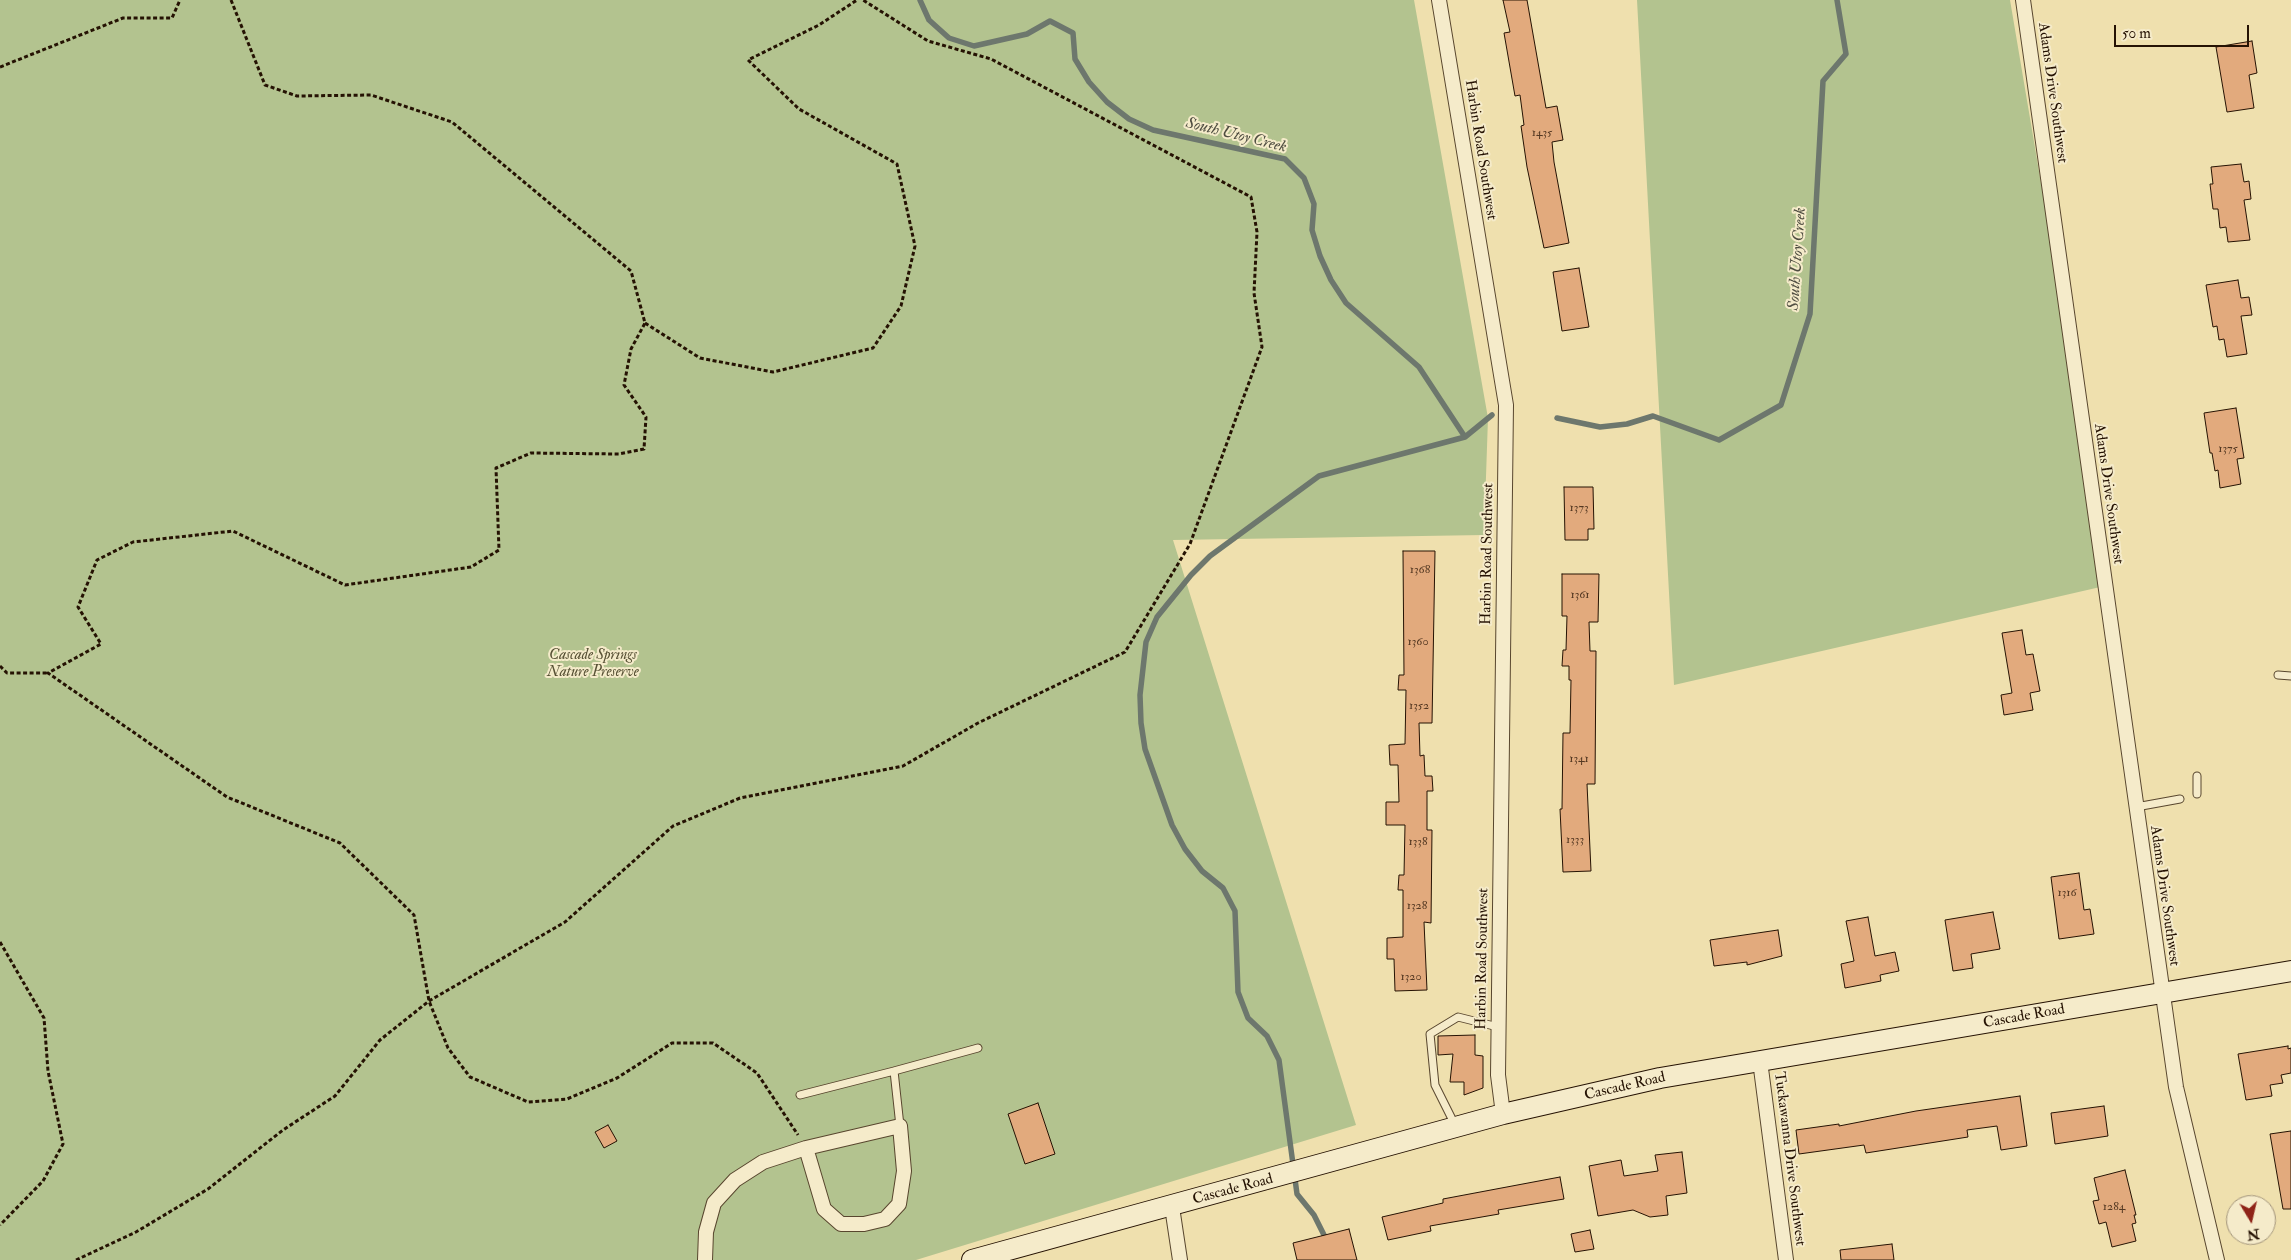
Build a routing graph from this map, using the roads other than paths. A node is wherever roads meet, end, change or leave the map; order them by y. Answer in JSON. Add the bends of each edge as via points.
{"nodes":[{"id":1,"x":1439,"y":0,"type":"edge"},
{"id":2,"x":2023,"y":0,"type":"edge"},
{"id":3,"x":2278,"y":676,"type":"dead end"},
{"id":4,"x":2291,"y":676,"type":"edge"},
{"id":5,"x":2197,"y":776,"type":"dead end"},
{"id":6,"x":2197,"y":794,"type":"dead end"},
{"id":7,"x":2180,"y":798,"type":"dead end"},
{"id":8,"x":2135,"y":807,"type":"junction"},
{"id":9,"x":2291,"y":972,"type":"edge"},
{"id":10,"x":2161,"y":993,"type":"junction"},
{"id":11,"x":1498,"y":1027,"type":"junction"},
{"id":12,"x":978,"y":1048,"type":"dead end"},
{"id":13,"x":1760,"y":1061,"type":"junction"},
{"id":14,"x":894,"y":1071,"type":"junction"},
{"id":15,"x":800,"y":1096,"type":"dead end"},
{"id":16,"x":1503,"y":1114,"type":"junction"},
{"id":17,"x":900,"y":1126,"type":"junction"},
{"id":18,"x":1456,"y":1128,"type":"junction"},
{"id":19,"x":806,"y":1148,"type":"junction"},
{"id":20,"x":1172,"y":1207,"type":"junction"},
{"id":21,"x":705,"y":1260,"type":"edge"},
{"id":22,"x":972,"y":1260,"type":"edge"},
{"id":23,"x":1180,"y":1260,"type":"edge"},
{"id":24,"x":1786,"y":1260,"type":"edge"},
{"id":25,"x":2217,"y":1260,"type":"edge"}],
"edges":[{"from":1,"to":11,"type":"street","name":"Harbin Road Southwest","via":[[1506,405]]},
{"from":2,"to":8,"type":"street","name":"Adams Drive Southwest"},
{"from":3,"to":4,"type":"lane"},
{"from":5,"to":6,"type":"lane"},
{"from":7,"to":8,"type":"lane"},
{"from":8,"to":10,"type":"street","name":"Adams Drive Southwest"},
{"from":9,"to":10,"type":"main road","name":"Cascade Road"},
{"from":10,"to":13,"type":"main road","name":"Cascade Road"},
{"from":10,"to":25,"type":"street","name":"Adams Drive Southwest","via":[[2176,1087]]},
{"from":11,"to":16,"type":"street","name":"Harbin Road Southwest","via":[[1498,1075]]},
{"from":11,"to":18,"type":"lane","via":[[1458,1017],[1430,1034],[1435,1085]]},
{"from":12,"to":14,"type":"lane"},
{"from":13,"to":16,"type":"main road","name":"Cascade Road","via":[[1660,1078]]},
{"from":13,"to":24,"type":"street","name":"Tuckawanna Drive Southwest"},
{"from":14,"to":15,"type":"lane"},
{"from":14,"to":17,"type":"lane"},
{"from":16,"to":18,"type":"main road","name":"Cascade Road"},
{"from":17,"to":19,"type":"street"},
{"from":17,"to":19,"type":"street","via":[[904,1171],[899,1204],[885,1219],[864,1224],[841,1224],[824,1209]]},
{"from":18,"to":20,"type":"main road","name":"Cascade Road"},
{"from":19,"to":21,"type":"street","via":[[763,1162],[735,1180],[714,1203],[706,1232]]},
{"from":20,"to":22,"type":"main road","name":"Cascade Road"},
{"from":20,"to":23,"type":"street"}]}
